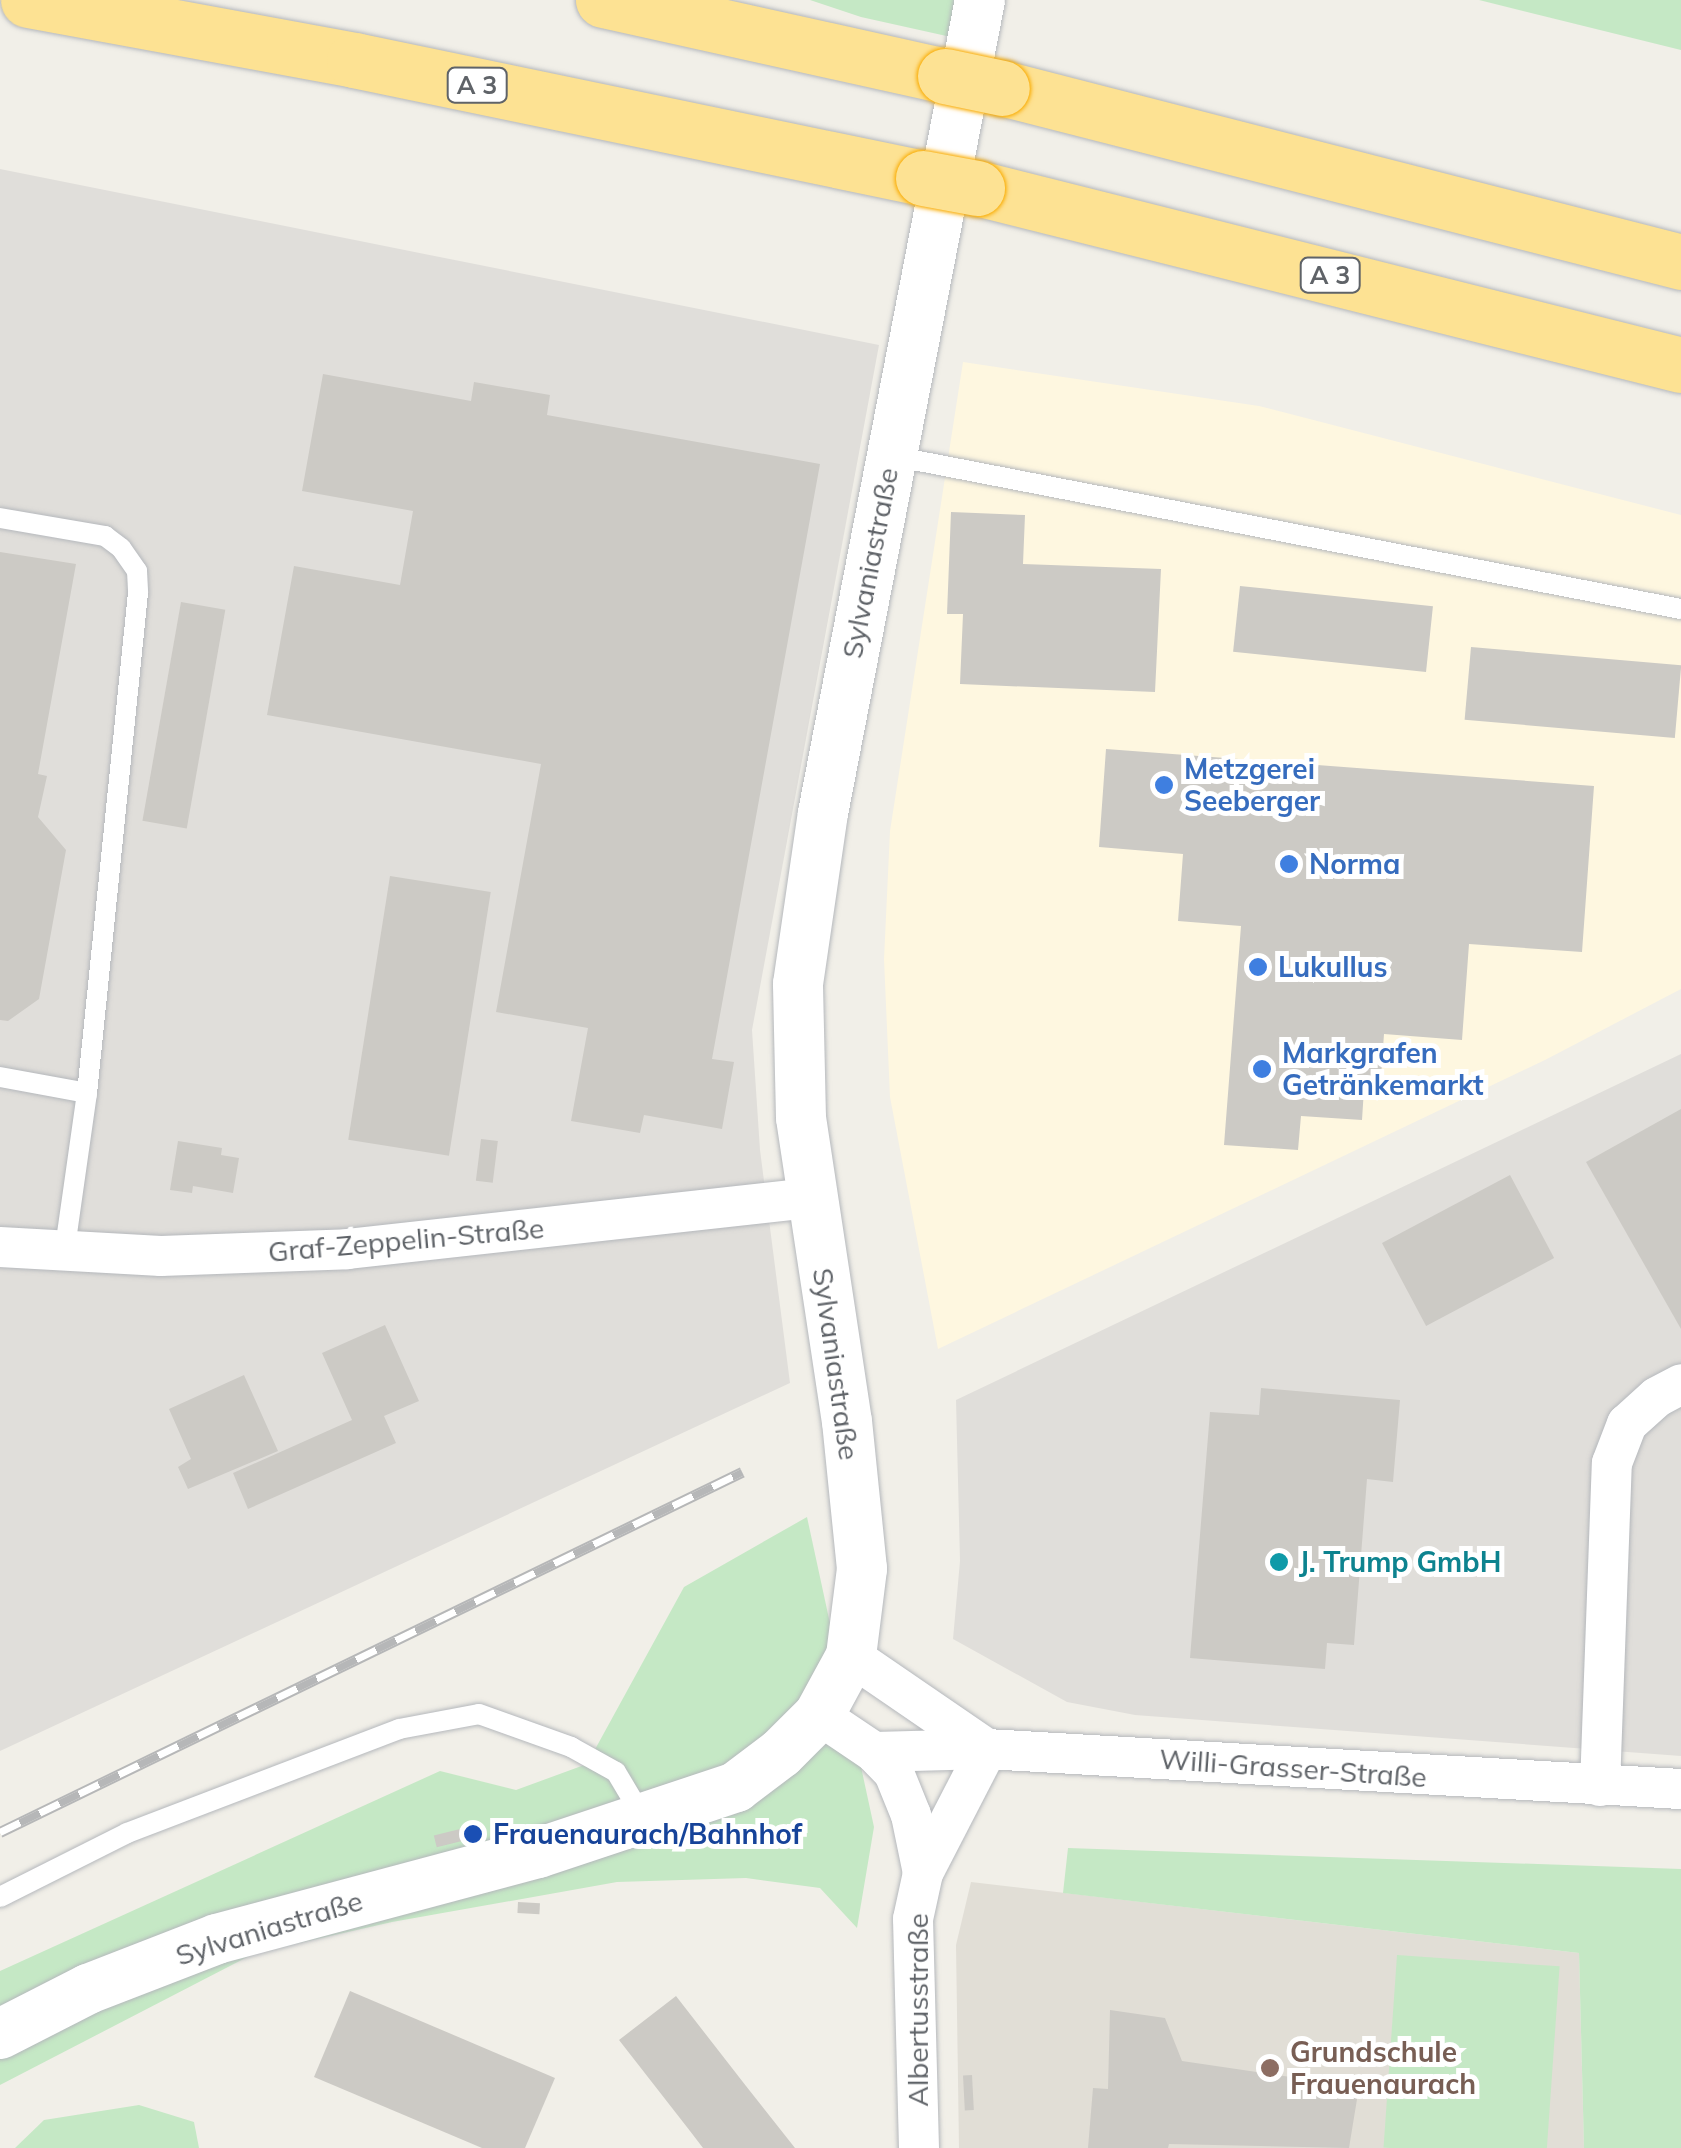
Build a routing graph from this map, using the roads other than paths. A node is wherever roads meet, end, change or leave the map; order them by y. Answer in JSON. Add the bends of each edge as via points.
{"nodes":[{"id":1,"x":28,"y":0,"type":"edge"},
{"id":2,"x":604,"y":0,"type":"edge"},
{"id":3,"x":980,"y":0,"type":"edge"},
{"id":4,"x":1681,"y":262,"type":"edge"},
{"id":5,"x":1681,"y":365,"type":"edge"},
{"id":6,"x":890,"y":456,"type":"junction"},
{"id":7,"x":0,"y":518,"type":"edge"},
{"id":8,"x":1681,"y":609,"type":"edge"},
{"id":9,"x":0,"y":1077,"type":"edge"},
{"id":10,"x":87,"y":1093,"type":"junction"},
{"id":11,"x":811,"y":1198,"type":"junction"},
{"id":12,"x":0,"y":1247,"type":"edge"},
{"id":13,"x":64,"y":1254,"type":"junction"},
{"id":14,"x":1681,"y":1384,"type":"edge"},
{"id":15,"x":851,"y":1656,"type":"junction"},
{"id":16,"x":818,"y":1715,"type":"junction"},
{"id":17,"x":987,"y":1749,"type":"junction"},
{"id":18,"x":874,"y":1752,"type":"junction"},
{"id":19,"x":1600,"y":1786,"type":"junction"},
{"id":20,"x":1681,"y":1789,"type":"edge"},
{"id":21,"x":645,"y":1821,"type":"junction"},
{"id":22,"x":923,"y":1873,"type":"junction"},
{"id":23,"x":0,"y":1897,"type":"edge"},
{"id":24,"x":0,"y":2034,"type":"edge"},
{"id":25,"x":918,"y":2148,"type":"edge"}],
"edges":[{"from":1,"to":5,"type":"highway","number":"A 3","bridge":true,"via":[[977,188]]},
{"from":2,"to":4,"type":"highway","bridge":true,"via":[[1002,88]]},
{"from":3,"to":6,"type":"street","name":"Sylvaniastraße"},
{"from":6,"to":8,"type":"lane"},
{"from":6,"to":11,"type":"street","name":"Sylvaniastraße","via":[[798,984],[801,1118]]},
{"from":7,"to":10,"type":"lane","via":[[105,536],[137,571]]},
{"from":9,"to":10,"type":"lane"},
{"from":10,"to":13,"type":"lane"},
{"from":11,"to":13,"type":"street","name":"Graf-Zeppelin-Straße","via":[[348,1250]]},
{"from":11,"to":15,"type":"street","name":"Sylvaniastraße","via":[[862,1569]]},
{"from":12,"to":13,"type":"street","name":"Graf-Zeppelin-Straße"},
{"from":14,"to":19,"type":"street","via":[[1627,1424],[1612,1462]]},
{"from":15,"to":16,"type":"street","name":"Sylvaniastraße"},
{"from":15,"to":17,"type":"street"},
{"from":16,"to":18,"type":"street"},
{"from":16,"to":21,"type":"street","name":"Sylvaniastraße","via":[[736,1787]]},
{"from":17,"to":18,"type":"street","name":"Willi-Grasser-Straße"},
{"from":17,"to":19,"type":"street","name":"Willi-Grasser-Straße"},
{"from":17,"to":22,"type":"street","name":"Albertusstraße"},
{"from":18,"to":22,"type":"street","name":"Albertusstraße","via":[[894,1773]]},
{"from":19,"to":20,"type":"street","name":"Willi-Grasser-Straße"},
{"from":21,"to":23,"type":"lane","via":[[616,1772],[571,1747],[479,1714],[399,1729],[162,1820]]},
{"from":21,"to":24,"type":"street","name":"Sylvaniastraße","via":[[217,1939],[88,1989]]},
{"from":22,"to":25,"type":"street","name":"Albertusstraße","via":[[912,1919]]}]}
